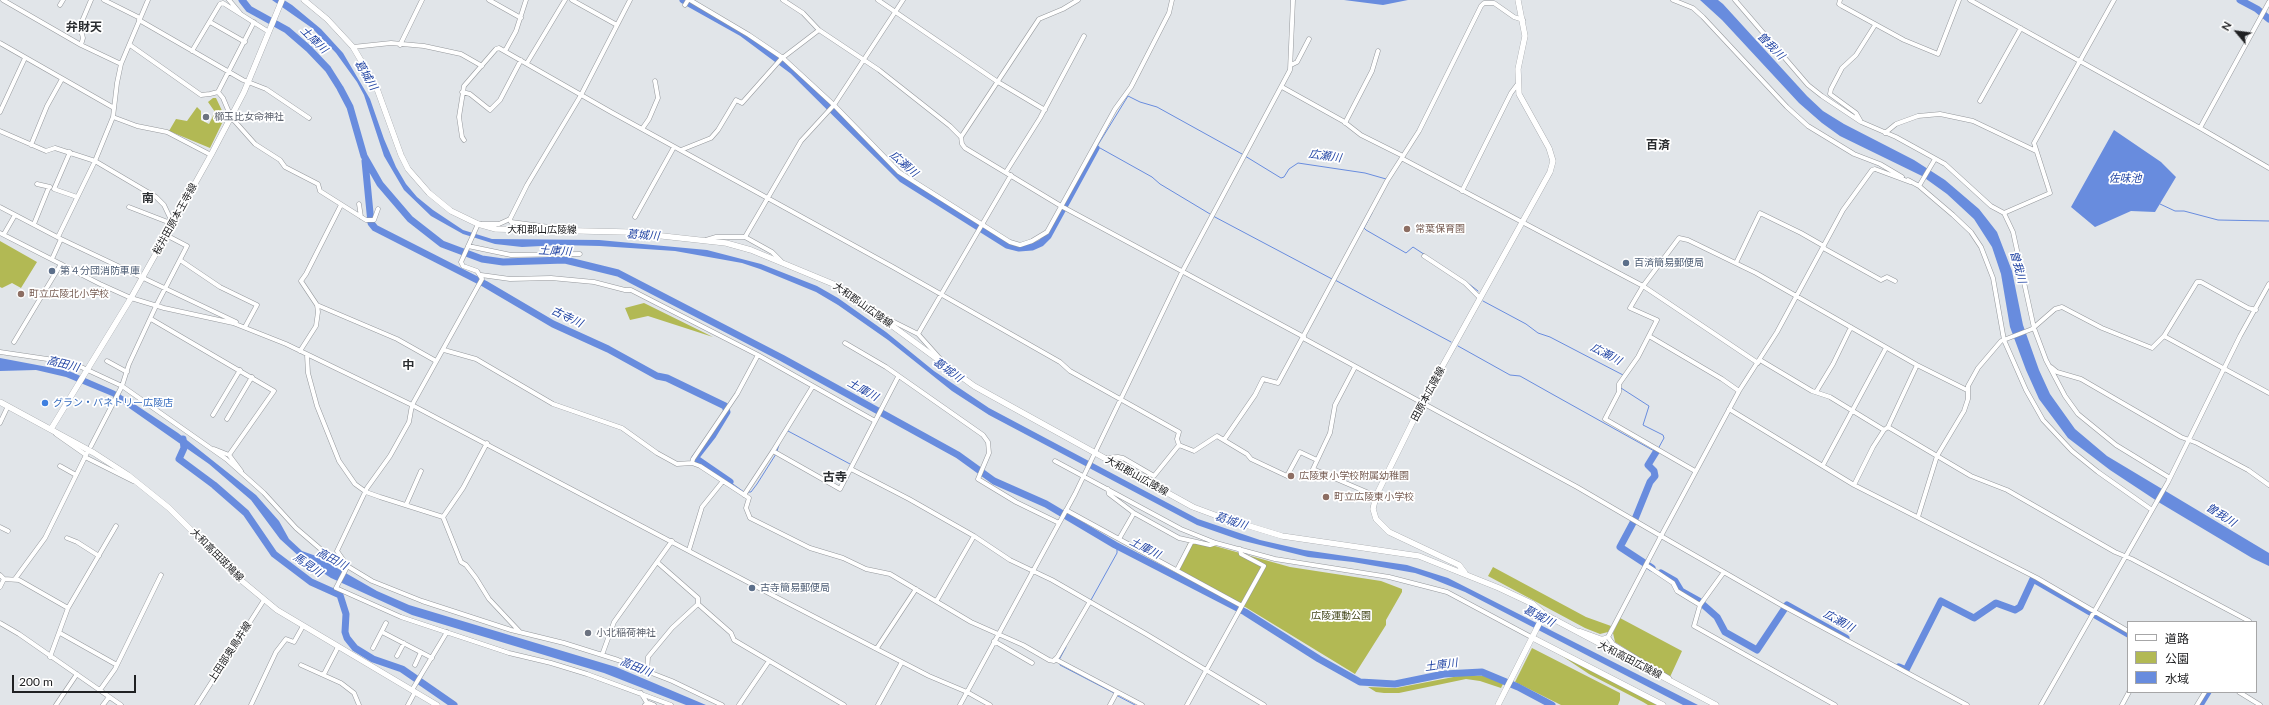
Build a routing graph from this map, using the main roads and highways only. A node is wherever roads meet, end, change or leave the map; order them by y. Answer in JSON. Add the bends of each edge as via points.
{"nodes":[{"id":1,"x":282,"y":0,"type":"edge"},
{"id":2,"x":304,"y":0,"type":"edge"},
{"id":3,"x":1518,"y":0,"type":"edge"},
{"id":4,"x":0,"y":402,"type":"edge"},
{"id":5,"x":51,"y":429,"type":"junction"},
{"id":6,"x":1465,"y":573,"type":"junction"},
{"id":7,"x":1544,"y":616,"type":"junction"},
{"id":8,"x":1534,"y":637,"type":"junction"},
{"id":9,"x":437,"y":705,"type":"edge"},
{"id":10,"x":1498,"y":705,"type":"edge"},
{"id":11,"x":1663,"y":705,"type":"edge"},
{"id":12,"x":1716,"y":705,"type":"edge"}],
"edges":[{"from":1,"to":5,"type":"main road","name":"桜井田原本王寺線","via":[[248,82],[211,155],[132,298]]},
{"from":2,"to":6,"type":"main road","name":"大和郡山広陵線","via":[[353,48],[382,101],[408,169],[418,182],[440,203],[478,224],[508,230],[626,232],[738,245],[838,286],[992,397],[1193,507],[1220,518],[1304,541],[1419,556]]},
{"from":3,"to":6,"type":"main road","name":"田原本広陵線","via":[[1525,36],[1517,85],[1522,102],[1550,148],[1553,161],[1550,172],[1422,403],[1376,496],[1373,509],[1376,519],[1389,532],[1459,565]]},
{"from":4,"to":5,"type":"main road","name":"大和高田斑鳩線"},
{"from":5,"to":9,"type":"main road","name":"大和高田斑鳩線","via":[[107,461],[141,485],[169,508],[264,600],[302,626]]},
{"from":6,"to":7,"type":"main road","name":"田原本広陵線","via":[[1533,604]]},
{"from":7,"to":8,"type":"main road"},
{"from":7,"to":12,"type":"main road","name":"大和高田広陵線"},
{"from":8,"to":10,"type":"main road"},
{"from":8,"to":11,"type":"main road"}]}
